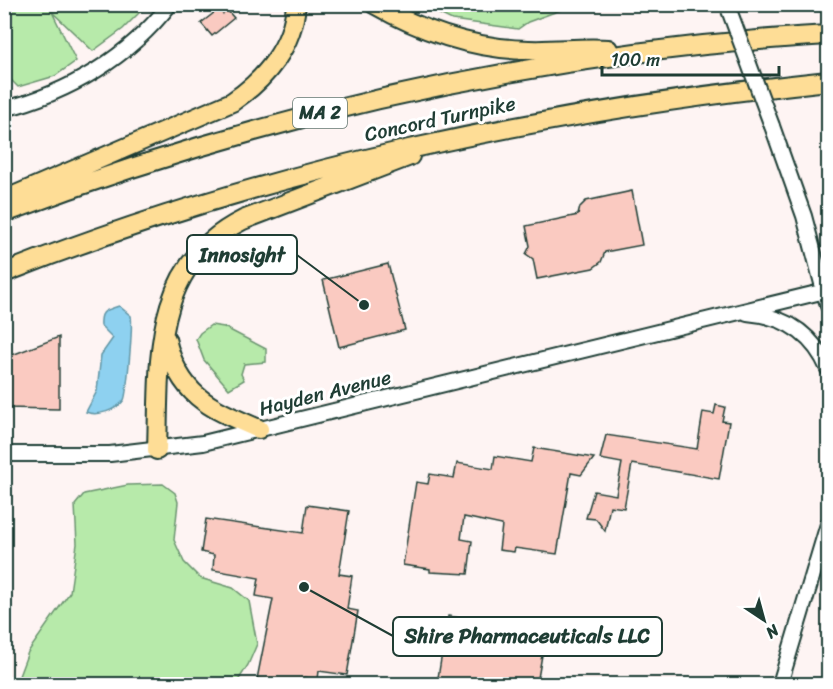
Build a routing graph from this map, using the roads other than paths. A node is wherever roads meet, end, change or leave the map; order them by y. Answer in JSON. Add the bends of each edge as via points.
{"nodes":[{"id":1,"x":170,"y":4,"type":"edge"},
{"id":2,"x":296,"y":4,"type":"edge"},
{"id":3,"x":374,"y":4,"type":"edge"},
{"id":4,"x":728,"y":7,"type":"edge"},
{"id":5,"x":828,"y":35,"type":"edge"},
{"id":6,"x":646,"y":52,"type":"junction"},
{"id":7,"x":828,"y":81,"type":"edge"},
{"id":8,"x":4,"y":109,"type":"edge"},
{"id":9,"x":448,"y":139,"type":"junction"},
{"id":10,"x":4,"y":200,"type":"edge"},
{"id":11,"x":4,"y":213,"type":"edge"},
{"id":12,"x":4,"y":273,"type":"edge"},
{"id":13,"x":825,"y":291,"type":"junction"},
{"id":14,"x":828,"y":306,"type":"edge"},
{"id":15,"x":733,"y":313,"type":"junction"},
{"id":16,"x":165,"y":331,"type":"junction"},
{"id":17,"x":828,"y":369,"type":"edge"},
{"id":18,"x":259,"y":429,"type":"junction"},
{"id":19,"x":157,"y":450,"type":"junction"},
{"id":20,"x":4,"y":454,"type":"edge"},
{"id":21,"x":828,"y":524,"type":"edge"},
{"id":22,"x":780,"y":684,"type":"edge"}],
"edges":[{"from":1,"to":8,"type":"street","via":[[133,43],[96,70],[54,93]]},
{"from":2,"to":10,"type":"highway","via":[[293,23],[277,58],[241,96],[213,112]]},
{"from":3,"to":6,"type":"highway","via":[[426,29],[495,47]]},
{"from":4,"to":13,"type":"street","bridge":true,"via":[[804,216]]},
{"from":5,"to":6,"type":"highway","name":"Concord Turnpike","number":"MA 2"},
{"from":6,"to":11,"type":"highway","name":"Concord Turnpike","number":"MA 2","via":[[477,78],[320,113],[144,164]]},
{"from":7,"to":9,"type":"highway","name":"Concord Turnpike","via":[[632,105]]},
{"from":9,"to":12,"type":"highway","name":"Concord Turnpike","via":[[226,197],[94,239]]},
{"from":9,"to":16,"type":"highway","via":[[389,166],[256,214],[218,234],[198,252],[182,275],[169,304]]},
{"from":13,"to":14,"type":"street"},
{"from":13,"to":15,"type":"street","name":"Hayden Avenue"},
{"from":15,"to":17,"type":"street","via":[[768,316],[790,324],[811,340]]},
{"from":15,"to":18,"type":"street","name":"Hayden Avenue"},
{"from":16,"to":18,"type":"highway","via":[[174,365],[192,392],[217,411]]},
{"from":16,"to":19,"type":"highway","via":[[160,349]]},
{"from":18,"to":19,"type":"street","name":"Hayden Avenue"},
{"from":19,"to":20,"type":"street","name":"Hayden Avenue","via":[[78,456]]},
{"from":21,"to":22,"type":"street"}]}
